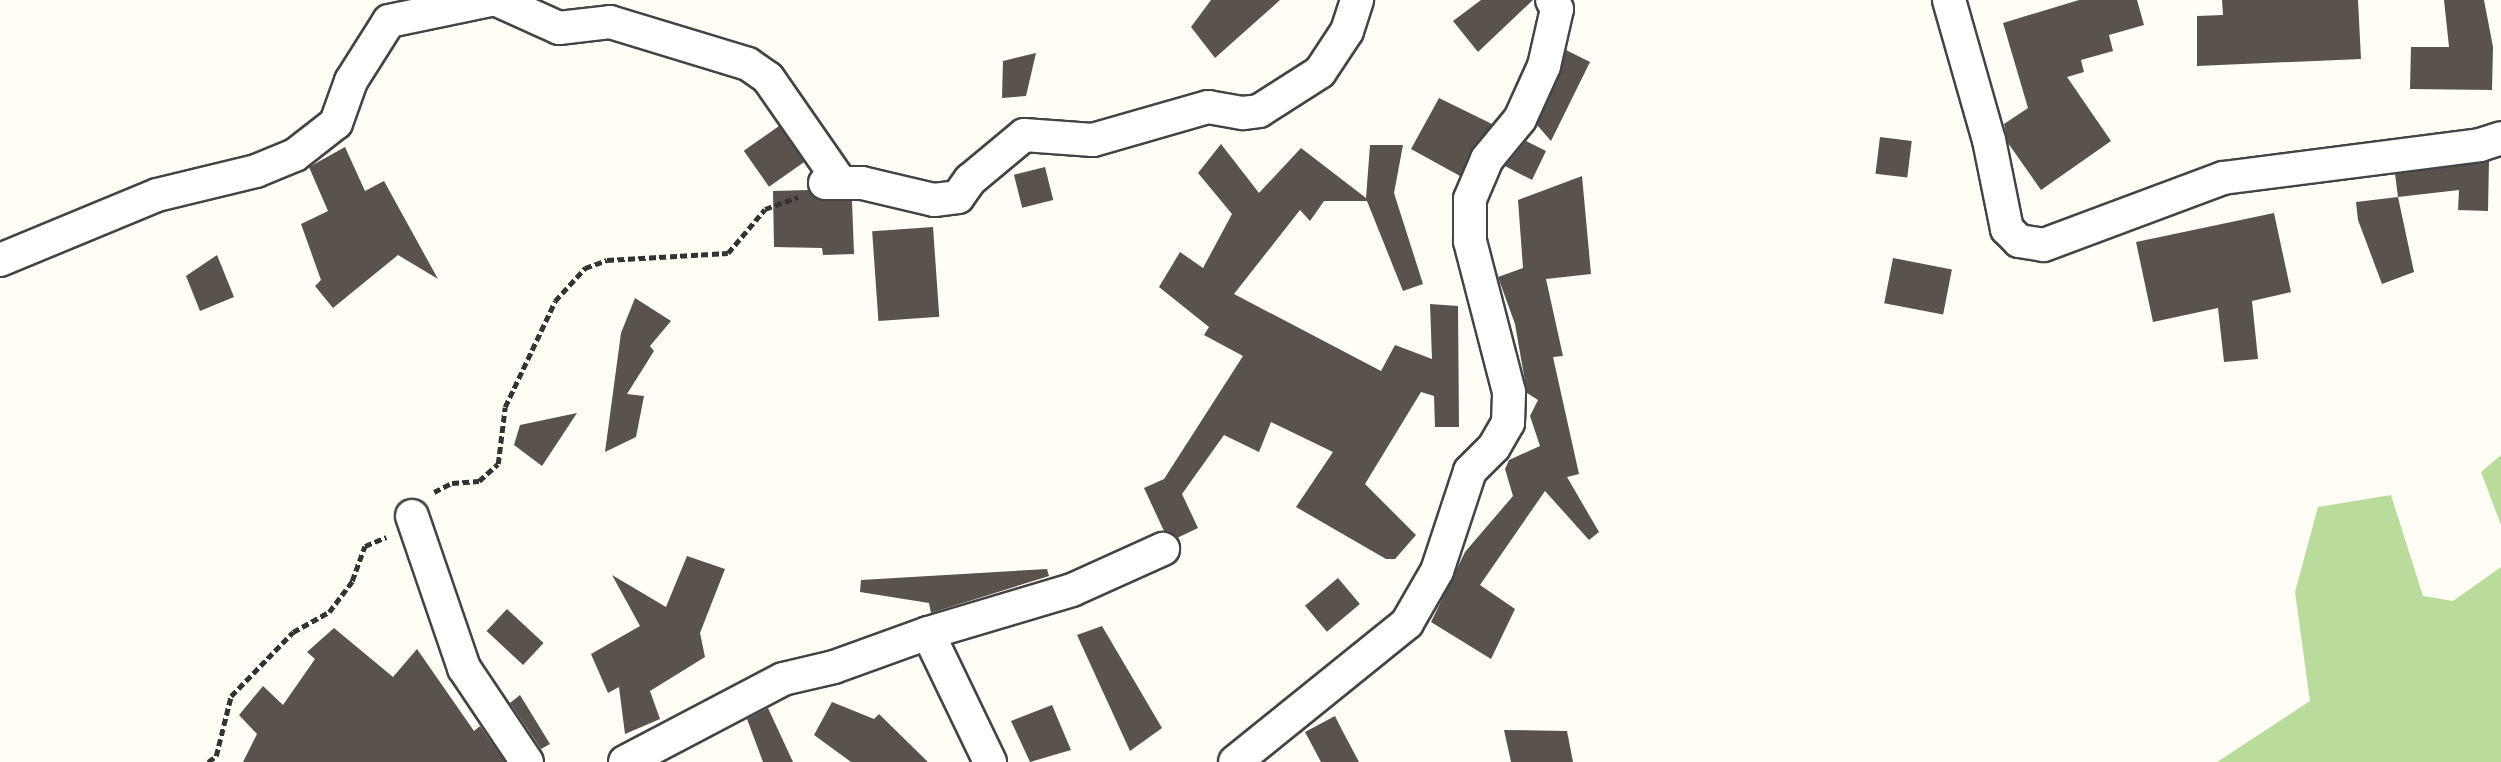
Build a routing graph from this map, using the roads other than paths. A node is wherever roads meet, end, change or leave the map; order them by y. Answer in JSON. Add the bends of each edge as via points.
{"nodes":[{"id":1,"x":490,"y":0,"type":"edge"},
{"id":2,"x":497,"y":0,"type":"edge"},
{"id":3,"x":1357,"y":0,"type":"edge"},
{"id":4,"x":1552,"y":0,"type":"edge"},
{"id":5,"x":1949,"y":0,"type":"edge"},
{"id":6,"x":2501,"y":138,"type":"edge"},
{"id":7,"x":0,"y":260,"type":"edge"},
{"id":8,"x":412,"y":516,"type":"road end"},
{"id":9,"x":1163,"y":549,"type":"dead end"},
{"id":10,"x":928,"y":633,"type":"junction"},
{"id":11,"x":527,"y":762,"type":"edge"},
{"id":12,"x":625,"y":762,"type":"edge"},
{"id":13,"x":990,"y":762,"type":"edge"},
{"id":14,"x":1235,"y":762,"type":"edge"}],
"edges":[{"from":1,"to":7,"type":"street","via":[[388,21],[351,81],[336,123],[295,155],[256,171],[157,195]]},
{"from":2,"to":3,"type":"street","via":[[559,28],[610,22],[748,64],[768,78],[832,181],[934,200],[958,197],[970,180],[1024,135],[1093,140],[1208,107],[1259,111],[1320,72],[1347,32]]},
{"from":4,"to":14,"type":"street","via":[[1557,9],[1544,66],[1520,119],[1487,159],[1470,199],[1470,241],[1509,392],[1508,423],[1494,447],[1470,471],[1437,571],[1407,623]]},
{"from":5,"to":6,"type":"street","via":[[1989,140],[2007,229],[2019,241],[2044,245],[2223,178],[2480,145]]},
{"from":8,"to":11,"type":"street","via":[[464,668]]},
{"from":9,"to":10,"type":"street","via":[[1072,590]]},
{"from":10,"to":12,"type":"street","via":[[834,667],[783,679]]},
{"from":10,"to":13,"type":"street"}]}
